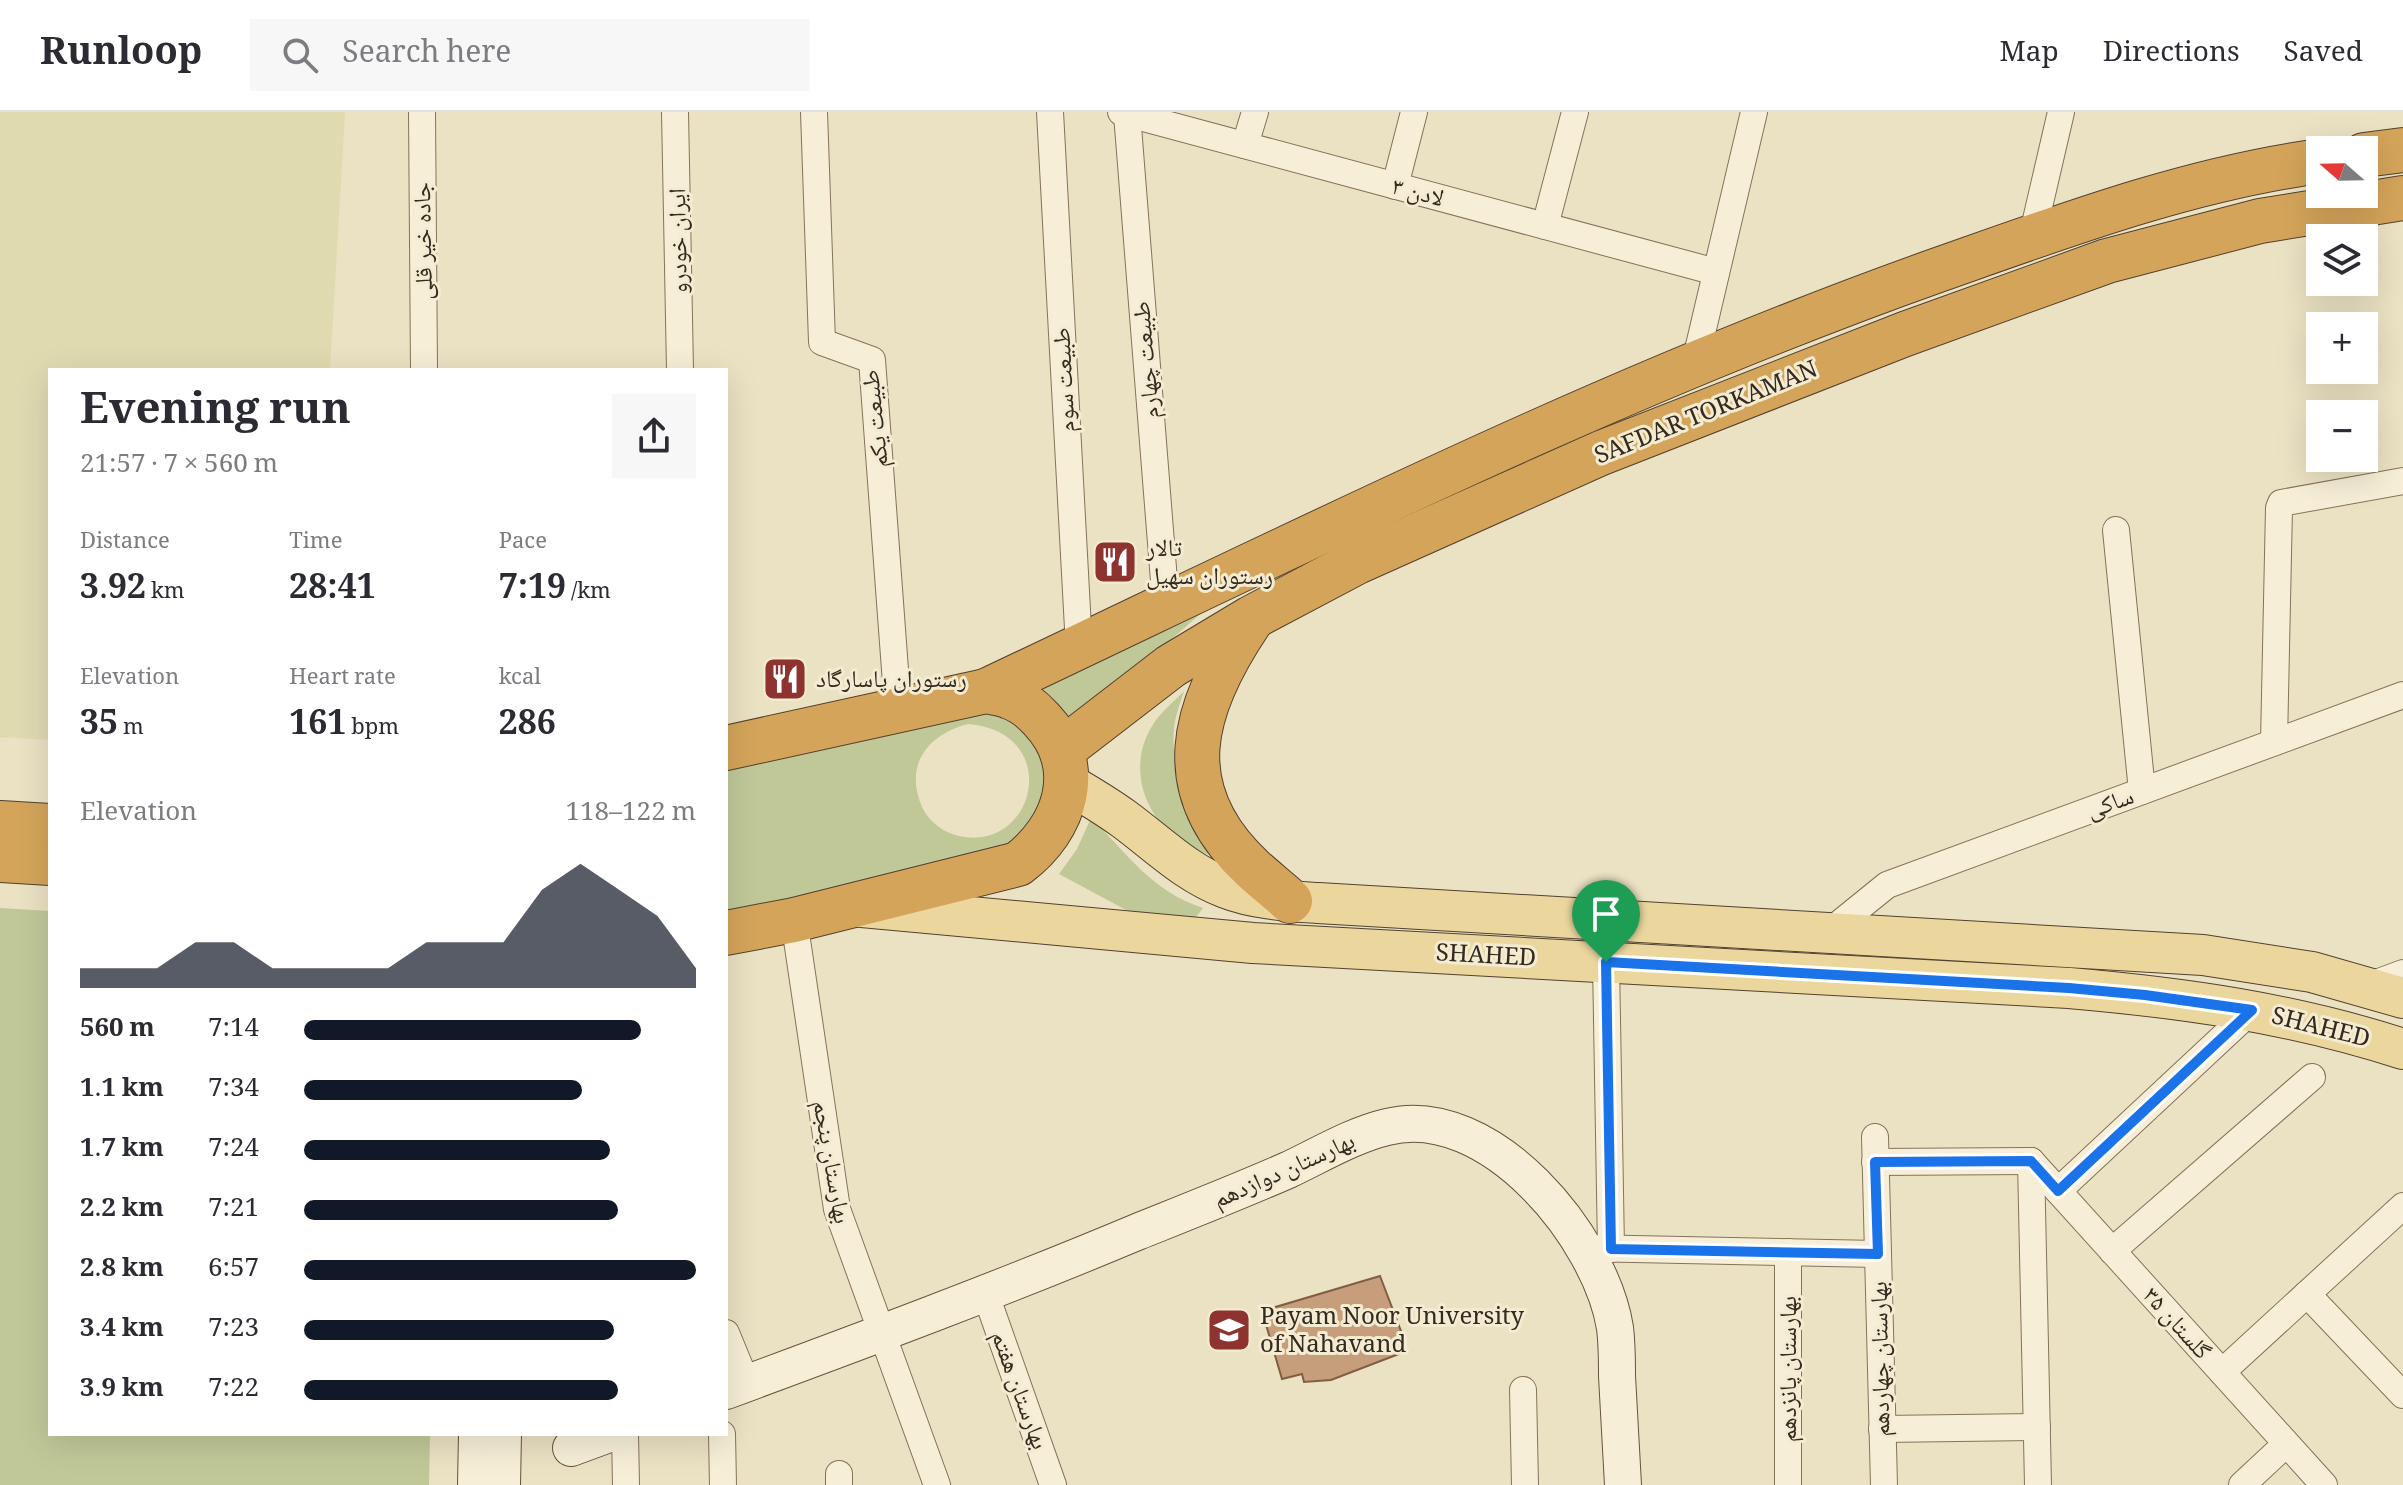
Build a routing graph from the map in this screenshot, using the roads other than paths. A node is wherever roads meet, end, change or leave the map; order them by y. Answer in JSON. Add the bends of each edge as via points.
{"nodes":[{"id":1,"x":422,"y":112,"type":"edge"},
{"id":2,"x":675,"y":112,"type":"edge"},
{"id":3,"x":814,"y":112,"type":"edge"},
{"id":4,"x":1050,"y":112,"type":"edge"},
{"id":5,"x":1255,"y":112,"type":"edge"},
{"id":6,"x":1414,"y":112,"type":"edge"},
{"id":7,"x":1575,"y":112,"type":"edge"},
{"id":8,"x":1754,"y":112,"type":"edge"},
{"id":9,"x":2061,"y":112,"type":"edge"},
{"id":10,"x":1124,"y":113,"type":"edge"},
{"id":11,"x":1245,"y":145,"type":"junction"},
{"id":12,"x":2403,"y":150,"type":"edge"},
{"id":13,"x":2378,"y":153,"type":"edge"},
{"id":14,"x":2306,"y":164,"type":"edge"},
{"id":15,"x":1395,"y":186,"type":"junction"},
{"id":16,"x":2403,"y":198,"type":"edge"},
{"id":17,"x":1545,"y":226,"type":"junction"},
{"id":18,"x":2032,"y":237,"type":"junction"},
{"id":19,"x":1716,"y":272,"type":"junction"},
{"id":20,"x":1694,"y":367,"type":"junction"},
{"id":21,"x":424,"y":368,"type":"edge"},
{"id":22,"x":680,"y":368,"type":"edge"},
{"id":23,"x":2403,"y":481,"type":"edge"},
{"id":24,"x":2116,"y":530,"type":"dead end"},
{"id":25,"x":1166,"y":606,"type":"junction"},
{"id":26,"x":1255,"y":616,"type":"junction"},
{"id":27,"x":1079,"y":647,"type":"junction"},
{"id":28,"x":986,"y":691,"type":"junction"},
{"id":29,"x":2403,"y":695,"type":"edge"},
{"id":30,"x":898,"y":710,"type":"junction"},
{"id":31,"x":2274,"y":742,"type":"junction"},
{"id":32,"x":728,"y":748,"type":"edge"},
{"id":33,"x":1065,"y":766,"type":"junction"},
{"id":34,"x":2142,"y":791,"type":"junction"},
{"id":35,"x":0,"y":823,"type":"edge"},
{"id":36,"x":48,"y":826,"type":"edge"},
{"id":37,"x":0,"y":860,"type":"edge"},
{"id":38,"x":48,"y":863,"type":"edge"},
{"id":39,"x":1290,"y":901,"type":"junction"},
{"id":40,"x":851,"y":906,"type":"junction"},
{"id":41,"x":794,"y":920,"type":"junction"},
{"id":42,"x":1829,"y":932,"type":"junction"},
{"id":43,"x":728,"y":933,"type":"edge"},
{"id":44,"x":728,"y":948,"type":"edge"},
{"id":45,"x":1606,"y":962,"type":"junction"},
{"id":46,"x":2391,"y":986,"type":"edge"},
{"id":47,"x":2252,"y":1010,"type":"junction"},
{"id":48,"x":2403,"y":1049,"type":"edge"},
{"id":49,"x":2312,"y":1077,"type":"dead end"},
{"id":50,"x":2031,"y":1161,"type":"junction"},
{"id":51,"x":2058,"y":1191,"type":"junction"},
{"id":52,"x":2403,"y":1206,"type":"edge"},
{"id":53,"x":1598,"y":1248,"type":"junction"},
{"id":54,"x":2112,"y":1251,"type":"junction"},
{"id":55,"x":1788,"y":1252,"type":"junction"},
{"id":56,"x":1878,"y":1254,"type":"junction"},
{"id":57,"x":2307,"y":1294,"type":"junction"},
{"id":58,"x":986,"y":1295,"type":"junction"},
{"id":59,"x":882,"y":1333,"type":"junction"},
{"id":60,"x":728,"y":1344,"type":"edge"},
{"id":61,"x":2222,"y":1372,"type":"junction"},
{"id":62,"x":736,"y":1388,"type":"edge"},
{"id":63,"x":1523,"y":1390,"type":"dead end"},
{"id":64,"x":2403,"y":1395,"type":"edge"},
{"id":65,"x":2037,"y":1427,"type":"junction"},
{"id":66,"x":1882,"y":1429,"type":"junction"},
{"id":67,"x":477,"y":1436,"type":"edge"},
{"id":68,"x":503,"y":1436,"type":"edge"},
{"id":69,"x":604,"y":1436,"type":"edge"},
{"id":70,"x":625,"y":1436,"type":"edge"},
{"id":71,"x":722,"y":1436,"type":"edge"},
{"id":72,"x":2286,"y":1444,"type":"junction"},
{"id":73,"x":571,"y":1448,"type":"dead end"},
{"id":74,"x":476,"y":1485,"type":"edge"},
{"id":75,"x":502,"y":1485,"type":"edge"},
{"id":76,"x":626,"y":1485,"type":"edge"},
{"id":77,"x":723,"y":1485,"type":"edge"},
{"id":78,"x":937,"y":1485,"type":"edge"},
{"id":79,"x":1053,"y":1485,"type":"edge"},
{"id":80,"x":1525,"y":1485,"type":"edge"},
{"id":81,"x":1623,"y":1485,"type":"edge"},
{"id":82,"x":1788,"y":1485,"type":"edge"},
{"id":83,"x":1884,"y":1485,"type":"edge"},
{"id":84,"x":2038,"y":1485,"type":"edge"},
{"id":85,"x":2242,"y":1485,"type":"edge"},
{"id":86,"x":2324,"y":1485,"type":"edge"}],
"edges":[{"from":1,"to":21,"type":"street","name":"جاده خیر قلی"},
{"from":2,"to":22,"type":"street","name":"ایران خودرو"},
{"from":3,"to":30,"type":"street","name":"طبیعت یکم","via":[[822,342],[872,360]]},
{"from":4,"to":27,"type":"street","name":"طبیعت سوم"},
{"from":5,"to":11,"type":"street"},
{"from":6,"to":15,"type":"street"},
{"from":7,"to":17,"type":"street"},
{"from":8,"to":19,"type":"street"},
{"from":9,"to":18,"type":"street"},
{"from":10,"to":11,"type":"street","name":"لادن ۳"},
{"from":10,"to":25,"type":"street","name":"طبیعت چهارم"},
{"from":11,"to":15,"type":"street","name":"لادن ۳"},
{"from":12,"to":13,"type":"highway"},
{"from":14,"to":18,"type":"highway","name":"SAFDAR TORKAMAN","via":[[2157,196]]},
{"from":15,"to":17,"type":"street","name":"لادن ۳"},
{"from":16,"to":26,"type":"highway","name":"SAFDAR TORKAMAN","via":[[2206,233],[1988,303],[1588,458],[1357,562]]},
{"from":17,"to":19,"type":"street","name":"لادن ۳"},
{"from":18,"to":20,"type":"highway","name":"SAFDAR TORKAMAN","via":[[1852,301]]},
{"from":19,"to":20,"type":"street"},
{"from":20,"to":25,"type":"highway","name":"SAFDAR TORKAMAN","via":[[1475,459]]},
{"from":23,"to":31,"type":"street","via":[[2281,503]]},
{"from":24,"to":34,"type":"street"},
{"from":25,"to":27,"type":"highway","name":"SAFDAR TORKAMAN"},
{"from":26,"to":33,"type":"highway","name":"SAFDAR TORKAMAN","via":[[1171,666]]},
{"from":26,"to":39,"type":"highway","via":[[1208,695],[1197,761],[1206,804],[1221,832],[1251,868]]},
{"from":27,"to":28,"type":"highway","name":"SAFDAR TORKAMAN"},
{"from":28,"to":30,"type":"highway","name":"SAFDAR TORKAMAN"},
{"from":28,"to":33,"type":"highway","via":[[1012,697],[1035,712],[1052,730]]},
{"from":29,"to":31,"type":"street","name":"ساکی"},
{"from":30,"to":32,"type":"highway","name":"SAFDAR TORKAMAN"},
{"from":31,"to":34,"type":"street","name":"ساکی"},
{"from":33,"to":39,"type":"main road","name":"SHAHED","via":[[1162,851],[1199,876],[1229,890]]},
{"from":33,"to":40,"type":"highway","via":[[1062,809],[1050,832],[1018,864]]},
{"from":34,"to":42,"type":"street","name":"ساکی","via":[[1887,885]]},
{"from":35,"to":36,"type":"highway"},
{"from":37,"to":38,"type":"highway"},
{"from":39,"to":42,"type":"main road","name":"SHAHED"},
{"from":40,"to":41,"type":"highway"},
{"from":40,"to":45,"type":"main road","name":"SHAHED","via":[[1253,943]]},
{"from":41,"to":43,"type":"highway"},
{"from":41,"to":44,"type":"street"},
{"from":41,"to":59,"type":"street","name":"بهارستان پنجم","via":[[837,1209]]},
{"from":42,"to":46,"type":"main road","name":"SHAHED","via":[[2203,955]]},
{"from":45,"to":47,"type":"main road","name":"SHAHED","via":[[2069,988]]},
{"from":45,"to":53,"type":"street"},
{"from":47,"to":48,"type":"main road","name":"SHAHED"},
{"from":47,"to":51,"type":"street"},
{"from":49,"to":54,"type":"street"},
{"from":50,"to":51,"type":"street","name":"گلستان ۳۵"},
{"from":50,"to":56,"type":"street","name":"بهارستان چهاردهم","via":[[1875,1149]]},
{"from":50,"to":65,"type":"street"},
{"from":51,"to":54,"type":"street","name":"گلستان ۳۵"},
{"from":52,"to":57,"type":"street"},
{"from":53,"to":55,"type":"street"},
{"from":53,"to":58,"type":"street","name":"بهارستان دوازدهم","via":[[1501,1154],[1456,1132],[1409,1124],[1365,1135]]},
{"from":53,"to":81,"type":"street","name":"بهارستان دوازدهم","via":[[1598,1273],[1615,1327]]},
{"from":54,"to":61,"type":"street","name":"گلستان ۳۵"},
{"from":55,"to":56,"type":"street"},
{"from":55,"to":82,"type":"street","name":"بهارستان پانزدهم"},
{"from":56,"to":66,"type":"street","name":"بهارستان چهاردهم"},
{"from":57,"to":61,"type":"street"},
{"from":57,"to":64,"type":"street"},
{"from":58,"to":59,"type":"street","name":"بهارستان دوازدهم"},
{"from":58,"to":79,"type":"street","name":"بهارستان هفتم"},
{"from":59,"to":62,"type":"street","name":"بهارستان دوازدهم"},
{"from":59,"to":78,"type":"street","name":"بهارستان پنجم"},
{"from":60,"to":62,"type":"street"},
{"from":61,"to":72,"type":"street","name":"گلستان ۳۵"},
{"from":63,"to":80,"type":"street"},
{"from":65,"to":66,"type":"street"},
{"from":65,"to":84,"type":"street"},
{"from":66,"to":83,"type":"street","name":"بهارستان چهاردهم"},
{"from":67,"to":74,"type":"street"},
{"from":68,"to":75,"type":"street"},
{"from":69,"to":73,"type":"street"},
{"from":70,"to":76,"type":"street"},
{"from":71,"to":77,"type":"street"},
{"from":72,"to":85,"type":"street"},
{"from":72,"to":86,"type":"street","name":"گلستان ۳۵"}]}
